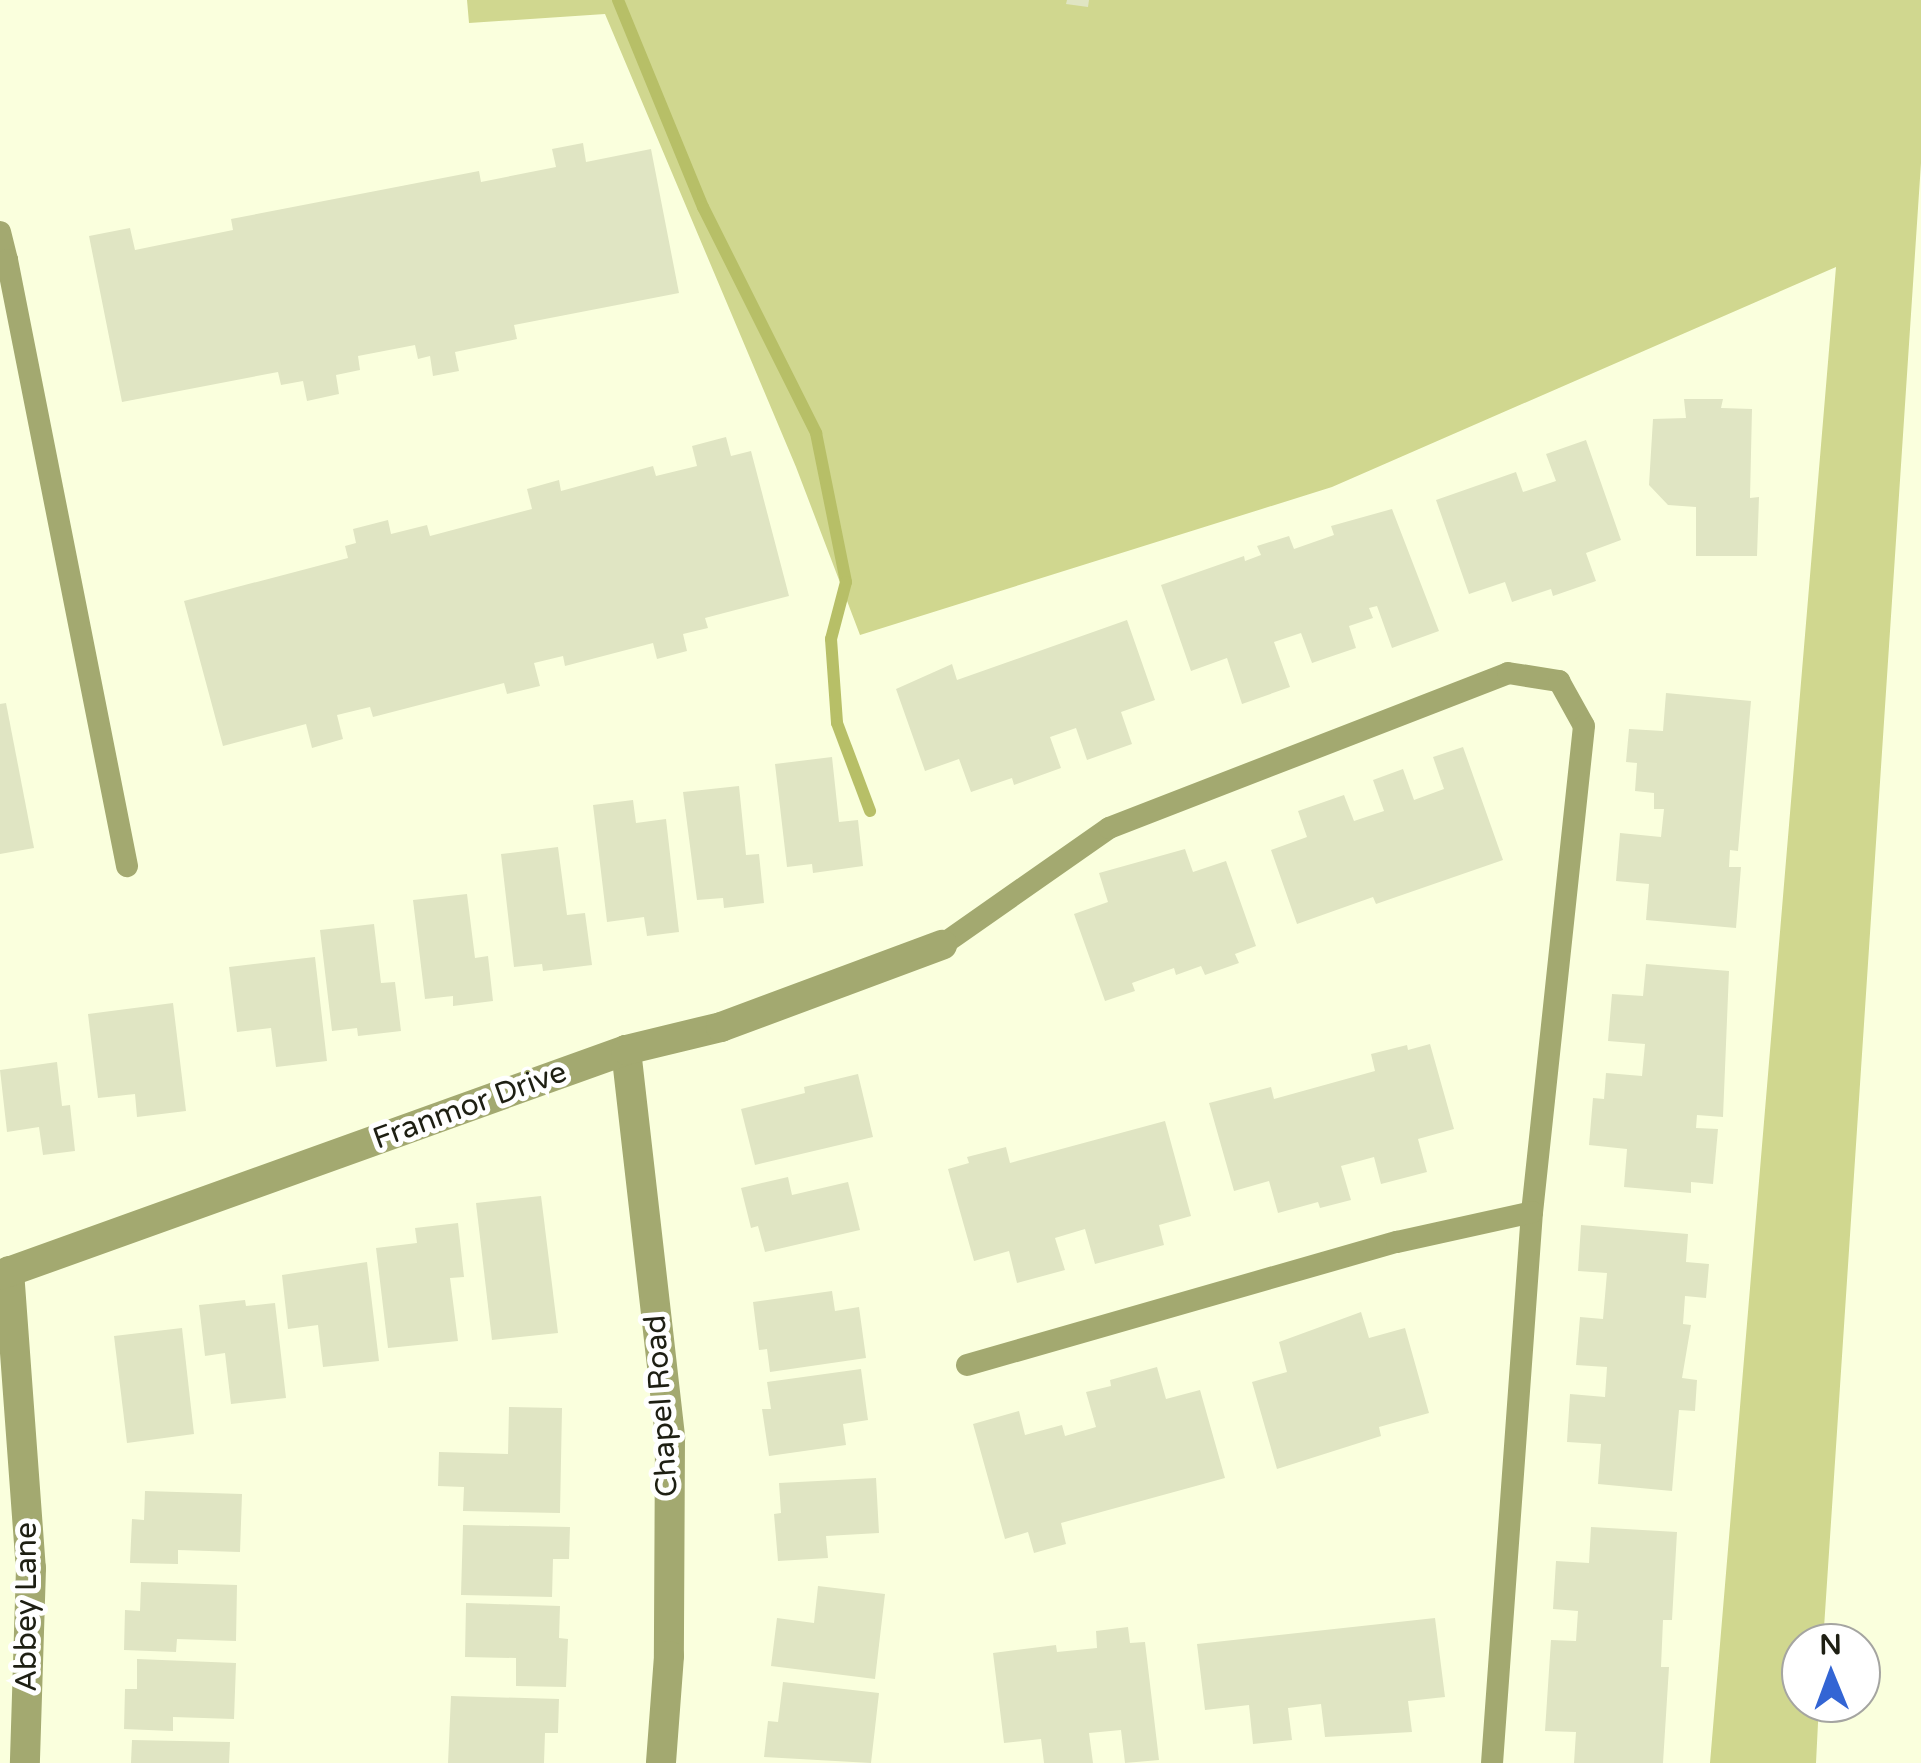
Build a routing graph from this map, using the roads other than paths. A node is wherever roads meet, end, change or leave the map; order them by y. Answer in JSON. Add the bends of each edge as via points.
{"nodes":[{"id":1,"x":0,"y":232,"type":"edge"},
{"id":2,"x":3,"y":260,"type":"edge"},
{"id":3,"x":127,"y":866,"type":"dead end"},
{"id":4,"x":942,"y":945,"type":"joint"},
{"id":5,"x":626,"y":1050,"type":"junction"},
{"id":6,"x":1532,"y":1212,"type":"junction"},
{"id":7,"x":5,"y":1273,"type":"edge"},
{"id":8,"x":967,"y":1364,"type":"dead end"},
{"id":9,"x":25,"y":1763,"type":"edge"},
{"id":10,"x":661,"y":1763,"type":"edge"},
{"id":11,"x":1492,"y":1763,"type":"edge"}],
"edges":[{"from":1,"to":2,"type":"lane"},
{"from":2,"to":3,"type":"lane"},
{"from":4,"to":5,"type":"street","name":"Franmor Drive","via":[[721,1026]]},
{"from":4,"to":6,"type":"lane","via":[[1108,828],[1508,674],[1558,681],[1584,726]]},
{"from":5,"to":7,"type":"street","name":"Franmor Drive"},
{"from":5,"to":10,"type":"street","name":"Chapel Road","via":[[670,1439],[669,1656]]},
{"from":6,"to":8,"type":"lane","via":[[1397,1242]]},
{"from":6,"to":11,"type":"lane"},
{"from":7,"to":9,"type":"street","name":"Abbey Lane","via":[[32,1568]]}]}
